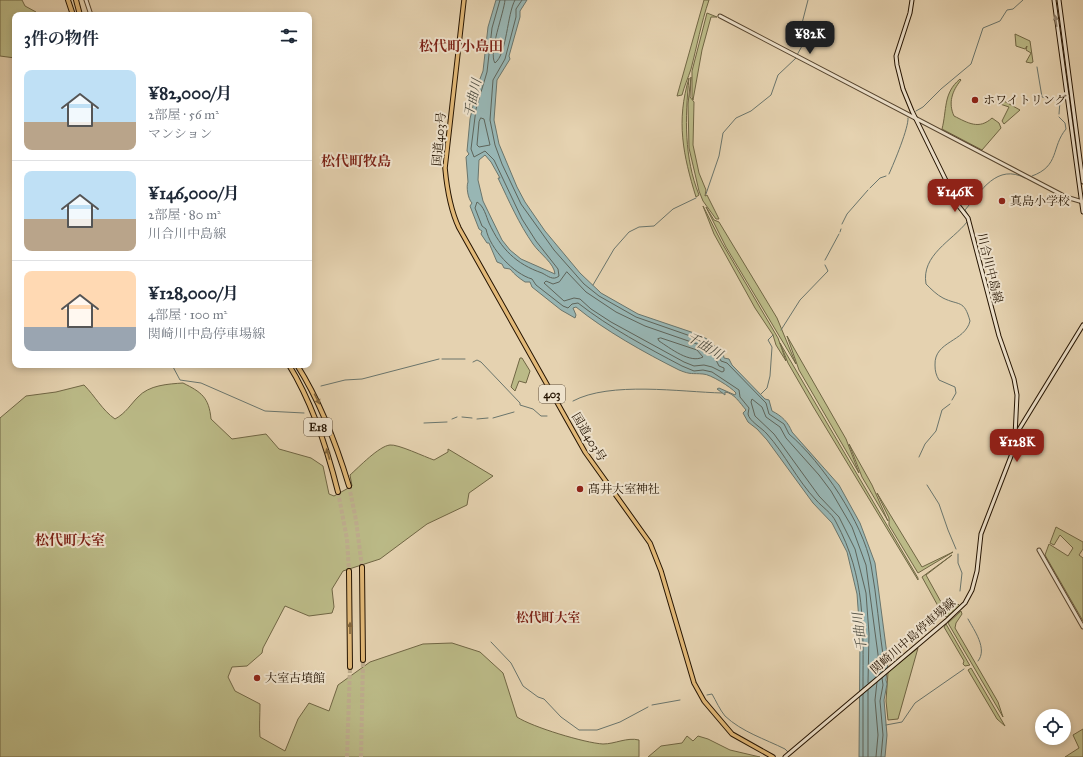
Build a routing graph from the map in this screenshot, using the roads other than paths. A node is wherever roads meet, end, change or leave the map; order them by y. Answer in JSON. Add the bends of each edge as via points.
{"nodes":[{"id":1,"x":68,"y":0,"type":"edge"},
{"id":2,"x":76,"y":0,"type":"edge"},
{"id":3,"x":464,"y":0,"type":"edge"},
{"id":4,"x":912,"y":0,"type":"edge"},
{"id":5,"x":1054,"y":0,"type":"edge"},
{"id":6,"x":1059,"y":0,"type":"edge"},
{"id":7,"x":87,"y":1,"type":"edge"},
{"id":8,"x":83,"y":3,"type":"dead end"},
{"id":9,"x":71,"y":12,"type":"edge"},
{"id":10,"x":79,"y":12,"type":"edge"},
{"id":11,"x":89,"y":12,"type":"edge"},
{"id":12,"x":720,"y":16,"type":"dead end"},
{"id":13,"x":916,"y":120,"type":"junction"},
{"id":14,"x":1083,"y":182,"type":"edge"},
{"id":15,"x":1082,"y":202,"type":"edge"},
{"id":16,"x":1083,"y":212,"type":"edge"},
{"id":17,"x":1083,"y":325,"type":"edge"},
{"id":18,"x":290,"y":368,"type":"edge"},
{"id":19,"x":299,"y":368,"type":"edge"},
{"id":20,"x":1015,"y":436,"type":"junction"},
{"id":21,"x":349,"y":486,"type":"tunnel mouth"},
{"id":22,"x":338,"y":492,"type":"tunnel mouth"},
{"id":23,"x":1039,"y":550,"type":"dead end"},
{"id":24,"x":362,"y":567,"type":"tunnel mouth"},
{"id":25,"x":349,"y":571,"type":"tunnel mouth"},
{"id":26,"x":1083,"y":627,"type":"edge"},
{"id":27,"x":363,"y":660,"type":"tunnel mouth"},
{"id":28,"x":350,"y":667,"type":"tunnel mouth"},
{"id":29,"x":773,"y":757,"type":"edge"},
{"id":30,"x":785,"y":757,"type":"edge"}],
"edges":[{"from":1,"to":9,"type":"highway"},
{"from":2,"to":10,"type":"highway"},
{"from":3,"to":29,"type":"highway","name":"国道403号","number":"403","via":[[445,168],[452,214],[586,452],[650,543],[661,571],[694,683],[704,702],[732,734]]},
{"from":4,"to":13,"type":"main road","name":"川合川中島線","via":[[896,56],[903,89]]},
{"from":15,"to":5,"type":"main road","one_way":true},
{"from":6,"to":14,"type":"main road"},
{"from":7,"to":8,"type":"main road"},
{"from":7,"to":11,"type":"main road"},
{"from":12,"to":13,"type":"main road"},
{"from":13,"to":15,"type":"main road","via":[[1066,197]]},
{"from":13,"to":20,"type":"main road","name":"川合川中島線","via":[[958,205],[968,218],[998,336],[1014,379],[1017,395]]},
{"from":15,"to":16,"type":"main road"},
{"from":17,"to":20,"type":"main road","name":"関崎川中島停車場線"},
{"from":22,"to":18,"type":"highway","number":"E18","one_way":true,"via":[[315,418]]},
{"from":19,"to":21,"type":"highway","number":"E18","one_way":true,"via":[[326,420]]},
{"from":20,"to":30,"type":"main road","name":"関崎川中島停車場線","via":[[1013,451],[981,534],[975,583],[970,597],[944,623]]},
{"from":23,"to":26,"type":"main road"},
{"from":24,"to":27,"type":"highway"},
{"from":28,"to":25,"type":"highway","one_way":true}]}
